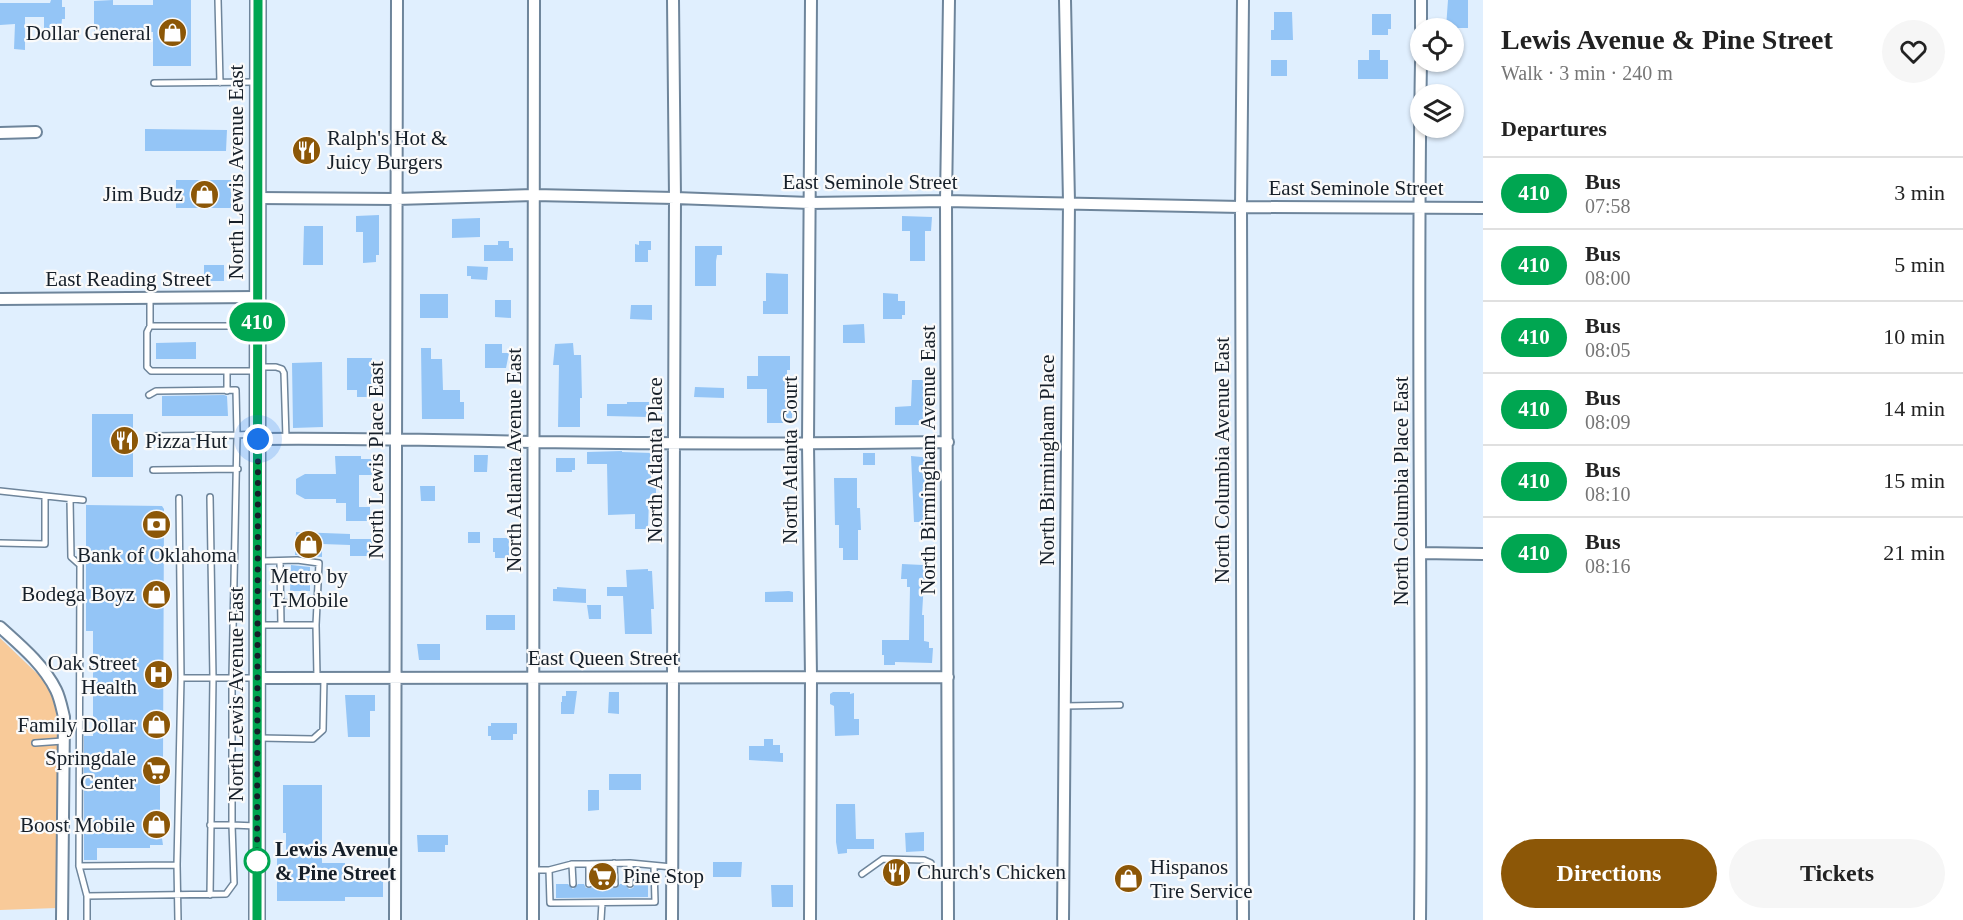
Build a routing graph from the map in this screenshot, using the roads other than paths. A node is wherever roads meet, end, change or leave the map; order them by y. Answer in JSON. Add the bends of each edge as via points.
{"nodes":[{"id":1,"x":219,"y":0,"type":"edge"},
{"id":2,"x":258,"y":0,"type":"edge"},
{"id":3,"x":397,"y":0,"type":"edge"},
{"id":4,"x":534,"y":0,"type":"edge"},
{"id":5,"x":673,"y":0,"type":"edge"},
{"id":6,"x":811,"y":0,"type":"edge"},
{"id":7,"x":949,"y":0,"type":"edge"},
{"id":8,"x":1065,"y":0,"type":"edge"},
{"id":9,"x":1243,"y":0,"type":"edge"},
{"id":10,"x":1421,"y":0,"type":"edge"},
{"id":11,"x":1421,"y":18,"type":"edge"},
{"id":12,"x":1420,"y":72,"type":"edge"},
{"id":13,"x":258,"y":82,"type":"junction"},
{"id":14,"x":154,"y":83,"type":"dead end"},
{"id":15,"x":220,"y":83,"type":"junction"},
{"id":16,"x":36,"y":132,"type":"dead end"},
{"id":17,"x":0,"y":133,"type":"edge"},
{"id":18,"x":534,"y":195,"type":"junction"},
{"id":19,"x":258,"y":198,"type":"junction"},
{"id":20,"x":675,"y":198,"type":"junction"},
{"id":21,"x":396,"y":199,"type":"junction"},
{"id":22,"x":946,"y":201,"type":"junction"},
{"id":23,"x":1068,"y":202,"type":"junction"},
{"id":24,"x":810,"y":203,"type":"junction"},
{"id":25,"x":1241,"y":207,"type":"junction"},
{"id":26,"x":1418,"y":208,"type":"junction"},
{"id":27,"x":1483,"y":208,"type":"edge"},
{"id":28,"x":257,"y":297,"type":"junction"},
{"id":29,"x":150,"y":298,"type":"junction"},
{"id":30,"x":0,"y":299,"type":"edge"},
{"id":31,"x":150,"y":326,"type":"junction"},
{"id":32,"x":257,"y":326,"type":"junction"},
{"id":33,"x":257,"y":369,"type":"junction"},
{"id":34,"x":227,"y":371,"type":"junction"},
{"id":35,"x":227,"y":391,"type":"junction"},
{"id":36,"x":149,"y":395,"type":"dead end"},
{"id":37,"x":237,"y":435,"type":"junction"},
{"id":38,"x":151,"y":436,"type":"dead end"},
{"id":39,"x":258,"y":436,"type":"junction"},
{"id":40,"x":395,"y":438,"type":"junction"},
{"id":41,"x":286,"y":439,"type":"junction"},
{"id":42,"x":534,"y":442,"type":"junction"},
{"id":43,"x":948,"y":442,"type":"junction"},
{"id":44,"x":674,"y":443,"type":"junction"},
{"id":45,"x":808,"y":444,"type":"junction"},
{"id":46,"x":238,"y":469,"type":"junction"},
{"id":47,"x":153,"y":470,"type":"dead end"},
{"id":48,"x":0,"y":492,"type":"edge"},
{"id":49,"x":45,"y":496,"type":"junction"},
{"id":50,"x":210,"y":497,"type":"dead end"},
{"id":51,"x":179,"y":498,"type":"dead end"},
{"id":52,"x":70,"y":500,"type":"junction"},
{"id":53,"x":83,"y":500,"type":"dead end"},
{"id":54,"x":0,"y":543,"type":"edge"},
{"id":55,"x":1421,"y":553,"type":"junction"},
{"id":56,"x":1483,"y":554,"type":"edge"},
{"id":57,"x":257,"y":561,"type":"junction"},
{"id":58,"x":280,"y":561,"type":"junction"},
{"id":59,"x":317,"y":602,"type":"junction"},
{"id":60,"x":281,"y":603,"type":"junction"},
{"id":61,"x":258,"y":625,"type":"junction"},
{"id":62,"x":281,"y":625,"type":"junction"},
{"id":63,"x":316,"y":625,"type":"junction"},
{"id":64,"x":0,"y":627,"type":"edge"},
{"id":65,"x":396,"y":677,"type":"junction"},
{"id":66,"x":533,"y":677,"type":"junction"},
{"id":67,"x":673,"y":677,"type":"junction"},
{"id":68,"x":811,"y":677,"type":"junction"},
{"id":69,"x":948,"y":677,"type":"junction"},
{"id":70,"x":181,"y":678,"type":"junction"},
{"id":71,"x":213,"y":678,"type":"junction"},
{"id":72,"x":232,"y":678,"type":"junction"},
{"id":73,"x":258,"y":678,"type":"junction"},
{"id":74,"x":320,"y":678,"type":"junction"},
{"id":75,"x":1120,"y":705,"type":"dead end"},
{"id":76,"x":1065,"y":706,"type":"junction"},
{"id":77,"x":258,"y":738,"type":"junction"},
{"id":78,"x":63,"y":741,"type":"junction"},
{"id":79,"x":35,"y":743,"type":"dead end"},
{"id":80,"x":210,"y":825,"type":"junction"},
{"id":81,"x":232,"y":825,"type":"junction"},
{"id":82,"x":257,"y":826,"type":"junction"},
{"id":83,"x":614,"y":863,"type":"junction"},
{"id":84,"x":630,"y":863,"type":"junction"},
{"id":85,"x":572,"y":864,"type":"junction"},
{"id":86,"x":589,"y":864,"type":"junction"},
{"id":87,"x":177,"y":865,"type":"junction"},
{"id":88,"x":79,"y":866,"type":"junction"},
{"id":89,"x":931,"y":866,"type":"dead end"},
{"id":90,"x":654,"y":867,"type":"junction"},
{"id":91,"x":672,"y":867,"type":"junction"},
{"id":92,"x":533,"y":870,"type":"junction"},
{"id":93,"x":549,"y":870,"type":"junction"},
{"id":94,"x":862,"y":874,"type":"dead end"},
{"id":95,"x":573,"y":884,"type":"dead end"},
{"id":96,"x":589,"y":884,"type":"dead end"},
{"id":97,"x":615,"y":884,"type":"dead end"},
{"id":98,"x":630,"y":884,"type":"dead end"},
{"id":99,"x":178,"y":894,"type":"junction"},
{"id":100,"x":210,"y":895,"type":"junction"},
{"id":101,"x":87,"y":896,"type":"junction"},
{"id":102,"x":602,"y":903,"type":"junction"},
{"id":103,"x":62,"y":920,"type":"edge"},
{"id":104,"x":87,"y":920,"type":"edge"},
{"id":105,"x":178,"y":920,"type":"edge"},
{"id":106,"x":257,"y":920,"type":"edge"},
{"id":107,"x":395,"y":920,"type":"edge"},
{"id":108,"x":533,"y":920,"type":"edge"},
{"id":109,"x":601,"y":920,"type":"edge"},
{"id":110,"x":672,"y":920,"type":"edge"},
{"id":111,"x":810,"y":920,"type":"edge"},
{"id":112,"x":948,"y":920,"type":"edge"},
{"id":113,"x":1063,"y":920,"type":"edge"},
{"id":114,"x":1243,"y":920,"type":"edge"},
{"id":115,"x":1420,"y":920,"type":"edge"}],
"edges":[{"from":1,"to":15,"type":"lane"},
{"from":2,"to":13,"type":"main road","name":"North Lewis Avenue East"},
{"from":3,"to":21,"type":"street","name":"North Lewis Place East"},
{"from":4,"to":18,"type":"street","name":"North Atlanta Avenue East"},
{"from":5,"to":20,"type":"street","name":"North Atlanta Place"},
{"from":6,"to":24,"type":"street","name":"North Atlanta Court"},
{"from":7,"to":22,"type":"street","name":"North Birmingham Avenue East"},
{"from":8,"to":23,"type":"street","name":"North Birmingham Place"},
{"from":9,"to":25,"type":"street","name":"North Columbia Avenue East"},
{"from":10,"to":11,"type":"street"},
{"from":12,"to":26,"type":"street","name":"North Columbia Place East"},
{"from":13,"to":15,"type":"lane"},
{"from":13,"to":19,"type":"main road","name":"North Lewis Avenue East"},
{"from":14,"to":15,"type":"lane"},
{"from":16,"to":17,"type":"street"},
{"from":18,"to":20,"type":"street","name":"East Seminole Street"},
{"from":18,"to":21,"type":"street","name":"East Seminole Street"},
{"from":18,"to":42,"type":"street","name":"North Atlanta Avenue East"},
{"from":19,"to":21,"type":"street","name":"East Seminole Street"},
{"from":19,"to":28,"type":"main road","name":"North Lewis Avenue East"},
{"from":20,"to":24,"type":"street","name":"East Seminole Street"},
{"from":20,"to":44,"type":"street","name":"North Atlanta Place"},
{"from":21,"to":40,"type":"street","name":"North Lewis Place East"},
{"from":22,"to":23,"type":"street","name":"East Seminole Street"},
{"from":22,"to":24,"type":"street","name":"East Seminole Street"},
{"from":22,"to":43,"type":"street","name":"North Birmingham Avenue East"},
{"from":23,"to":25,"type":"street","name":"East Seminole Street"},
{"from":23,"to":76,"type":"street","name":"North Birmingham Place"},
{"from":24,"to":45,"type":"street","name":"North Atlanta Court"},
{"from":25,"to":26,"type":"street","name":"East Seminole Street"},
{"from":25,"to":114,"type":"street","name":"North Columbia Avenue East"},
{"from":26,"to":27,"type":"street","name":"East Seminole Street"},
{"from":26,"to":55,"type":"street","name":"North Columbia Place East"},
{"from":28,"to":29,"type":"street","name":"East Reading Street"},
{"from":28,"to":32,"type":"main road","name":"North Lewis Avenue East"},
{"from":29,"to":30,"type":"street","name":"East Reading Street"},
{"from":29,"to":31,"type":"lane"},
{"from":31,"to":32,"type":"lane"},
{"from":31,"to":34,"type":"lane","via":[[147,367],[151,371]]},
{"from":32,"to":33,"type":"main road","name":"North Lewis Avenue East"},
{"from":33,"to":34,"type":"lane"},
{"from":33,"to":39,"type":"main road","name":"North Lewis Avenue East"},
{"from":33,"to":41,"type":"lane","via":[[276,367],[284,373]]},
{"from":34,"to":35,"type":"lane"},
{"from":35,"to":36,"type":"lane","via":[[156,391]]},
{"from":35,"to":37,"type":"lane","via":[[236,390]]},
{"from":37,"to":38,"type":"lane"},
{"from":37,"to":39,"type":"lane"},
{"from":37,"to":46,"type":"lane"},
{"from":39,"to":41,"type":"street"},
{"from":39,"to":57,"type":"main road","name":"North Lewis Avenue East"},
{"from":40,"to":41,"type":"street"},
{"from":40,"to":42,"type":"street"},
{"from":40,"to":65,"type":"street","name":"North Lewis Place East"},
{"from":42,"to":44,"type":"street"},
{"from":42,"to":66,"type":"street","name":"North Atlanta Avenue East"},
{"from":43,"to":45,"type":"street"},
{"from":43,"to":69,"type":"street","name":"North Birmingham Avenue East"},
{"from":44,"to":45,"type":"street"},
{"from":44,"to":67,"type":"street","name":"North Atlanta Place"},
{"from":45,"to":68,"type":"street","name":"North Atlanta Court"},
{"from":46,"to":47,"type":"lane"},
{"from":46,"to":72,"type":"lane"},
{"from":48,"to":49,"type":"lane"},
{"from":49,"to":52,"type":"lane"},
{"from":49,"to":54,"type":"lane","via":[[45,544]]},
{"from":50,"to":71,"type":"lane"},
{"from":51,"to":70,"type":"lane"},
{"from":52,"to":53,"type":"lane"},
{"from":52,"to":88,"type":"lane","via":[[71,556],[80,565]]},
{"from":55,"to":56,"type":"street"},
{"from":55,"to":115,"type":"street","name":"North Columbia Place East"},
{"from":57,"to":58,"type":"lane"},
{"from":57,"to":61,"type":"main road","name":"North Lewis Avenue East"},
{"from":58,"to":59,"type":"lane","via":[[319,563]]},
{"from":58,"to":60,"type":"lane"},
{"from":59,"to":60,"type":"lane"},
{"from":59,"to":63,"type":"lane"},
{"from":60,"to":62,"type":"lane"},
{"from":61,"to":62,"type":"lane"},
{"from":61,"to":73,"type":"main road","name":"North Lewis Avenue East"},
{"from":62,"to":63,"type":"lane"},
{"from":63,"to":74,"type":"lane"},
{"from":64,"to":78,"type":"street","via":[[38,662],[57,692],[64,717]]},
{"from":65,"to":66,"type":"street","name":"East Queen Street"},
{"from":65,"to":74,"type":"street","name":"East Queen Street"},
{"from":65,"to":107,"type":"street","name":"North Lewis Place East"},
{"from":66,"to":67,"type":"street","name":"East Queen Street"},
{"from":66,"to":92,"type":"street","name":"North Atlanta Avenue East"},
{"from":67,"to":68,"type":"street","name":"East Queen Street"},
{"from":67,"to":91,"type":"street","name":"North Atlanta Place"},
{"from":68,"to":69,"type":"street","name":"East Queen Street"},
{"from":68,"to":111,"type":"street","name":"North Atlanta Court"},
{"from":69,"to":112,"type":"street","name":"North Birmingham Avenue East"},
{"from":70,"to":71,"type":"lane"},
{"from":70,"to":87,"type":"lane"},
{"from":71,"to":72,"type":"lane"},
{"from":71,"to":80,"type":"lane"},
{"from":72,"to":73,"type":"lane"},
{"from":72,"to":81,"type":"lane"},
{"from":73,"to":74,"type":"street","name":"East Queen Street"},
{"from":73,"to":77,"type":"main road","name":"North Lewis Avenue East"},
{"from":74,"to":77,"type":"lane","via":[[323,730],[313,739]]},
{"from":75,"to":76,"type":"lane"},
{"from":76,"to":113,"type":"street","name":"North Birmingham Place"},
{"from":77,"to":82,"type":"main road","name":"North Lewis Avenue East"},
{"from":78,"to":79,"type":"lane"},
{"from":78,"to":103,"type":"street"},
{"from":80,"to":81,"type":"lane"},
{"from":80,"to":100,"type":"lane"},
{"from":81,"to":82,"type":"lane"},
{"from":81,"to":100,"type":"lane","via":[[234,883],[226,894]]},
{"from":82,"to":106,"type":"main road","name":"North Lewis Avenue East"},
{"from":83,"to":84,"type":"lane"},
{"from":83,"to":86,"type":"lane"},
{"from":83,"to":97,"type":"lane"},
{"from":84,"to":90,"type":"lane"},
{"from":84,"to":98,"type":"lane"},
{"from":85,"to":86,"type":"lane"},
{"from":85,"to":93,"type":"lane"},
{"from":85,"to":95,"type":"lane"},
{"from":86,"to":96,"type":"lane"},
{"from":87,"to":88,"type":"lane"},
{"from":87,"to":99,"type":"lane"},
{"from":88,"to":101,"type":"lane"},
{"from":89,"to":94,"type":"lane","via":[[924,860],[883,859]]},
{"from":90,"to":91,"type":"lane"},
{"from":90,"to":102,"type":"lane","via":[[655,902]]},
{"from":91,"to":110,"type":"street","name":"North Atlanta Place"},
{"from":92,"to":93,"type":"lane"},
{"from":92,"to":108,"type":"street","name":"North Atlanta Avenue East"},
{"from":93,"to":102,"type":"lane","via":[[550,903]]},
{"from":99,"to":100,"type":"lane"},
{"from":99,"to":101,"type":"lane"},
{"from":99,"to":105,"type":"lane"},
{"from":101,"to":104,"type":"lane"},
{"from":102,"to":109,"type":"lane"}]}
